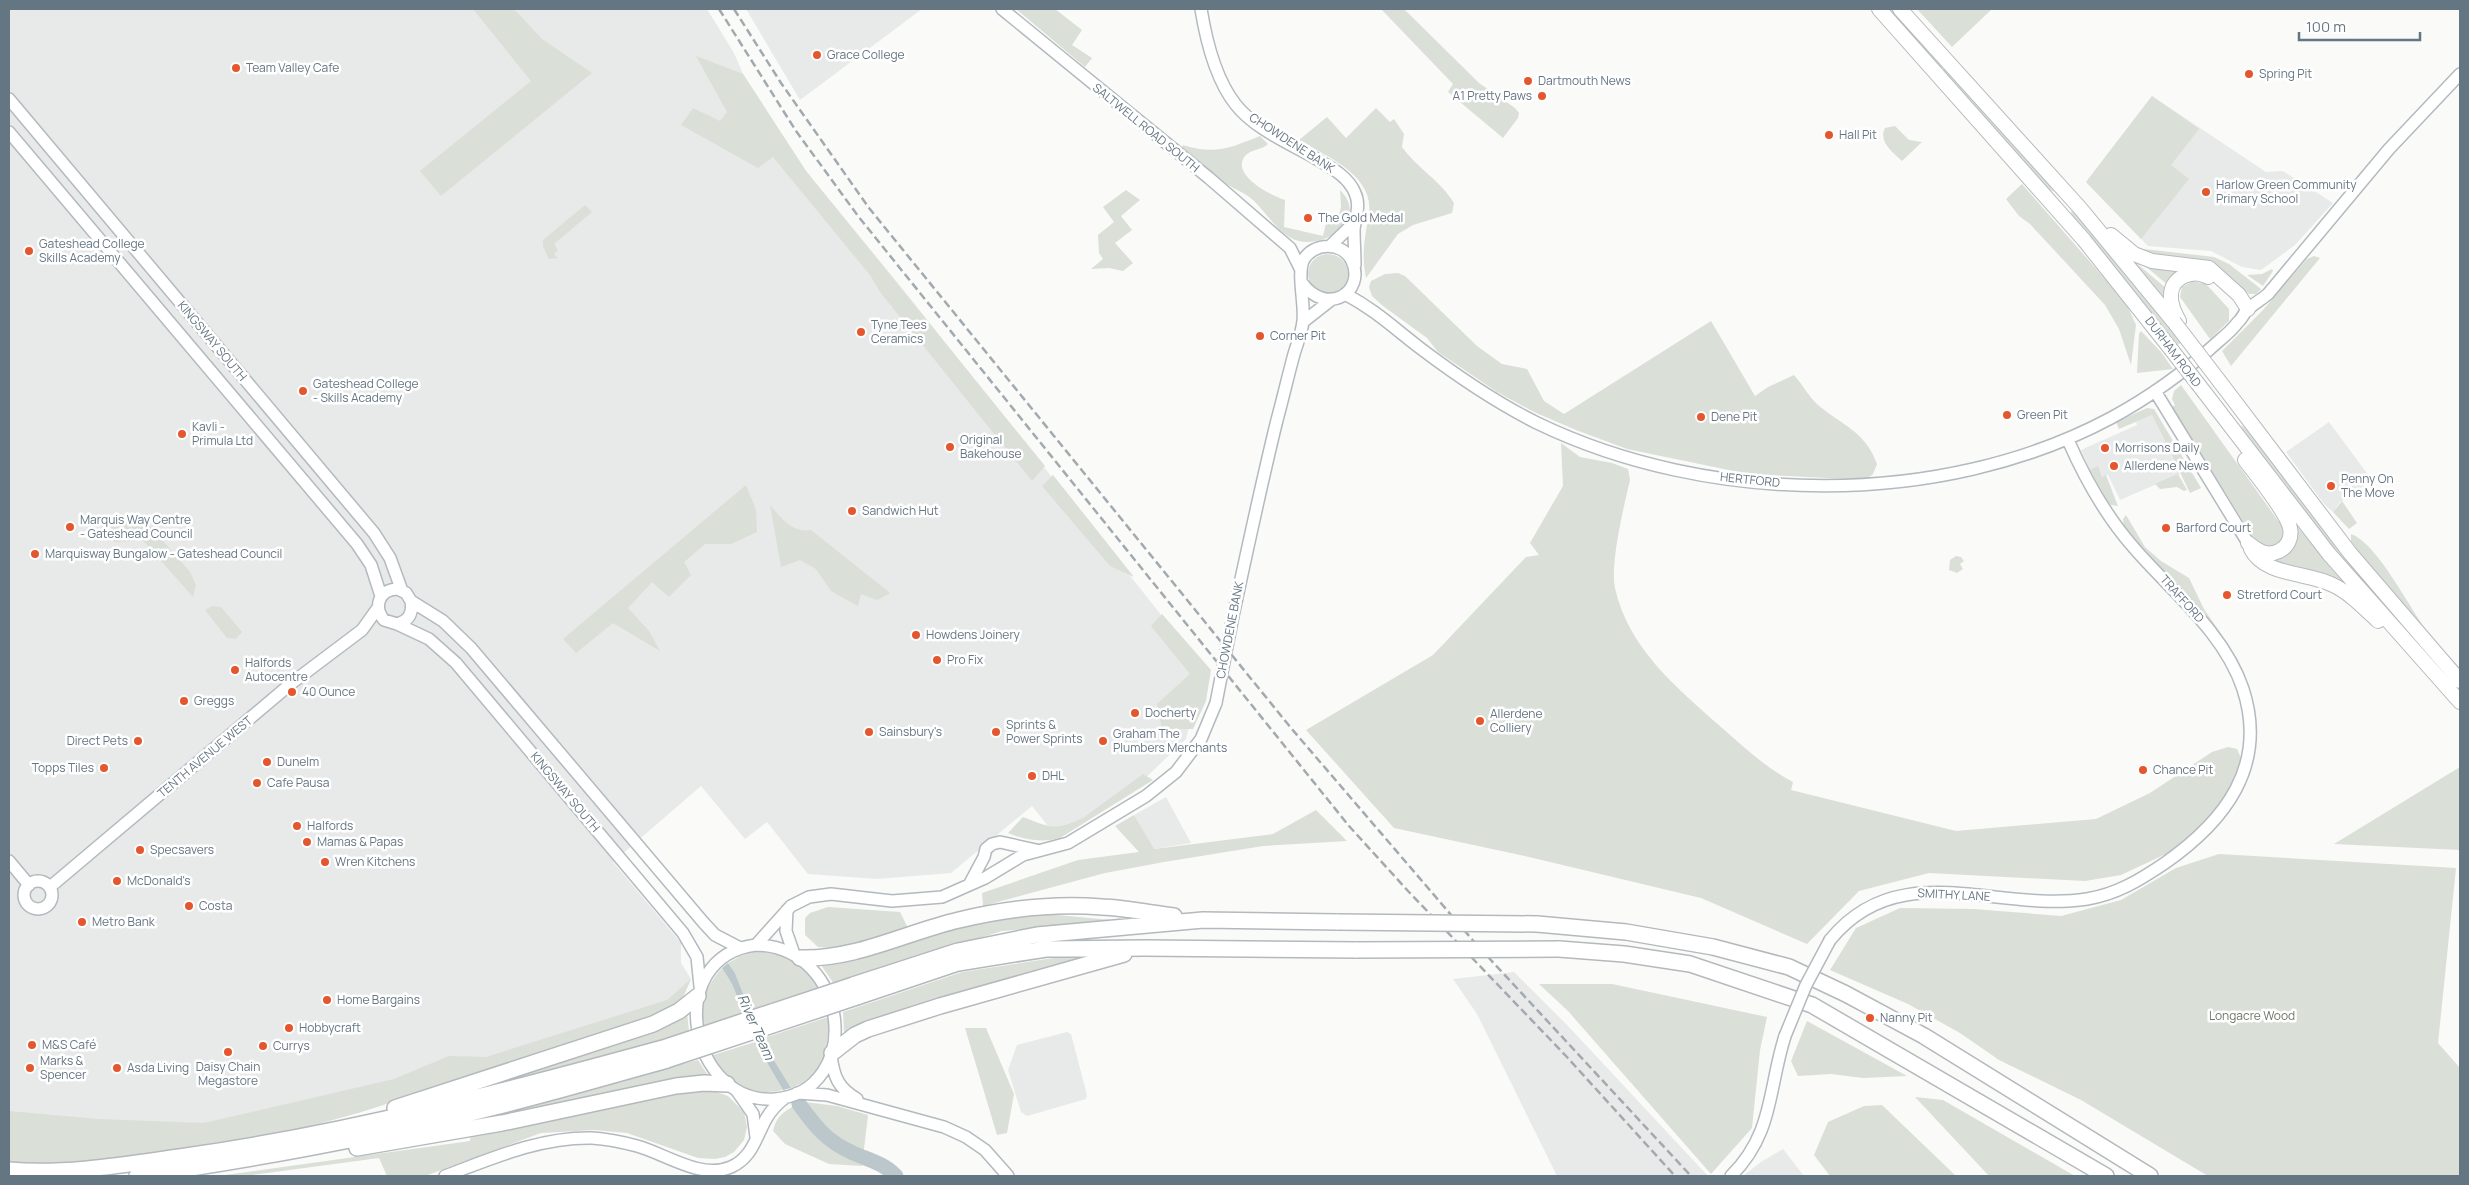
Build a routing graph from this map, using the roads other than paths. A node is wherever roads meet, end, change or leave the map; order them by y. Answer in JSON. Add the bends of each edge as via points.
{"nodes":[{"id":1,"x":1002,"y":9,"type":"edge"},
{"id":2,"x":1201,"y":9,"type":"edge"},
{"id":3,"x":1879,"y":9,"type":"edge"},
{"id":4,"x":1900,"y":9,"type":"edge"},
{"id":5,"x":2460,"y":74,"type":"edge"},
{"id":6,"x":9,"y":100,"type":"edge"},
{"id":7,"x":9,"y":132,"type":"edge"},
{"id":8,"x":2080,"y":208,"type":"junction"},
{"id":9,"x":1355,"y":222,"type":"junction"},
{"id":10,"x":1330,"y":246,"type":"junction"},
{"id":11,"x":1290,"y":248,"type":"junction"},
{"id":12,"x":1309,"y":253,"type":"junction"},
{"id":13,"x":1301,"y":270,"type":"junction"},
{"id":14,"x":1354,"y":277,"type":"junction"},
{"id":15,"x":1302,"y":282,"type":"junction"},
{"id":16,"x":1345,"y":294,"type":"junction"},
{"id":17,"x":1331,"y":300,"type":"junction"},
{"id":18,"x":1370,"y":307,"type":"junction"},
{"id":19,"x":2248,"y":309,"type":"junction"},
{"id":20,"x":2176,"y":320,"type":"junction"},
{"id":21,"x":1303,"y":322,"type":"junction"},
{"id":22,"x":2155,"y":391,"type":"junction"},
{"id":23,"x":2205,"y":393,"type":"junction"},
{"id":24,"x":2068,"y":440,"type":"junction"},
{"id":25,"x":2248,"y":543,"type":"junction"},
{"id":26,"x":402,"y":591,"type":"junction"},
{"id":27,"x":381,"y":596,"type":"junction"},
{"id":28,"x":411,"y":601,"type":"junction"},
{"id":29,"x":377,"y":609,"type":"junction"},
{"id":30,"x":392,"y":623,"type":"junction"},
{"id":31,"x":362,"y":630,"type":"junction"},
{"id":32,"x":2418,"y":656,"type":"junction"},
{"id":33,"x":2460,"y":681,"type":"edge"},
{"id":34,"x":2460,"y":702,"type":"edge"},
{"id":35,"x":2243,"y":776,"type":"joint"},
{"id":36,"x":1006,"y":844,"type":"junction"},
{"id":37,"x":1038,"y":850,"type":"junction"},
{"id":38,"x":984,"y":857,"type":"junction"},
{"id":39,"x":9,"y":861,"type":"edge"},
{"id":40,"x":1006,"y":865,"type":"junction"},
{"id":41,"x":29,"y":885,"type":"junction"},
{"id":42,"x":969,"y":886,"type":"junction"},
{"id":43,"x":50,"y":887,"type":"junction"},
{"id":44,"x":787,"y":910,"type":"junction"},
{"id":45,"x":1203,"y":920,"type":"junction"},
{"id":46,"x":756,"y":945,"type":"junction"},
{"id":47,"x":740,"y":948,"type":"junction"},
{"id":48,"x":1145,"y":948,"type":"junction"},
{"id":49,"x":797,"y":956,"type":"junction"},
{"id":50,"x":699,"y":991,"type":"junction"},
{"id":51,"x":855,"y":991,"type":"junction"},
{"id":52,"x":665,"y":1054,"type":"junction"},
{"id":53,"x":831,"y":1054,"type":"junction"},
{"id":54,"x":732,"y":1088,"type":"junction"},
{"id":55,"x":792,"y":1095,"type":"junction"},
{"id":56,"x":867,"y":1105,"type":"junction"},
{"id":57,"x":330,"y":1130,"type":"junction"},
{"id":58,"x":756,"y":1139,"type":"junction"},
{"id":59,"x":262,"y":1157,"type":"junction"},
{"id":60,"x":9,"y":1170,"type":"edge"},
{"id":61,"x":136,"y":1176,"type":"edge"},
{"id":62,"x":445,"y":1176,"type":"edge"},
{"id":63,"x":1008,"y":1176,"type":"edge"},
{"id":64,"x":1731,"y":1176,"type":"edge"},
{"id":65,"x":2106,"y":1176,"type":"edge"},
{"id":66,"x":2150,"y":1176,"type":"edge"}],
"edges":[{"from":1,"to":11,"type":"street","name":"SALTWELL ROAD SOUTH"},
{"from":2,"to":9,"type":"street","name":"CHOWDENE BANK","via":[[1225,88],[1237,106],[1260,126],[1337,171],[1348,181],[1358,200]]},
{"from":3,"to":23,"type":"main road","name":"DURHAM ROAD","bridge":true,"via":[[2084,240]]},
{"from":4,"to":8,"type":"main road","name":"DURHAM ROAD"},
{"from":5,"to":19,"type":"street","name":"HERTFORD","via":[[2389,149],[2268,294]]},
{"from":6,"to":26,"type":"street","name":"KINGSWAY SOUTH","via":[[374,533],[390,558]]},
{"from":7,"to":27,"type":"street","name":"KINGSWAY SOUTH","via":[[357,544],[371,565]]},
{"from":8,"to":19,"type":"main road","via":[[2134,254],[2152,261],[2209,268],[2239,295]]},
{"from":8,"to":20,"type":"main road","name":"DURHAM ROAD"},
{"from":9,"to":10,"type":"street"},
{"from":9,"to":14,"type":"street","name":"CHOWDENE BANK"},
{"from":10,"to":12,"type":"street","via":[[1316,248]]},
{"from":10,"to":14,"type":"street","via":[[1345,252],[1352,260]]},
{"from":11,"to":12,"type":"street","name":"SALTWELL ROAD SOUTH"},
{"from":11,"to":13,"type":"street","name":"SALTWELL ROAD SOUTH"},
{"from":12,"to":13,"type":"street"},
{"from":13,"to":15,"type":"street"},
{"from":14,"to":16,"type":"street"},
{"from":14,"to":18,"type":"street","name":"HERTFORD"},
{"from":15,"to":17,"type":"street","via":[[1310,294]]},
{"from":15,"to":21,"type":"street","name":"CHOWDENE BANK"},
{"from":16,"to":17,"type":"street"},
{"from":16,"to":18,"type":"street","name":"HERTFORD"},
{"from":17,"to":21,"type":"street"},
{"from":18,"to":24,"type":"street","name":"HERTFORD","via":[[1460,378],[1527,418],[1596,447],[1698,473],[1787,484],[1885,484],[1977,470]]},
{"from":19,"to":20,"type":"main road","via":[[2233,301],[2209,278],[2194,274],[2178,279],[2171,290]]},
{"from":19,"to":22,"type":"street","name":"HERTFORD","via":[[2220,340]]},
{"from":20,"to":33,"type":"main road","name":"DURHAM ROAD","bridge":true,"via":[[2350,554]]},
{"from":21,"to":37,"type":"street","name":"CHOWDENE BANK","bridge":true,"via":[[1232,616],[1216,704],[1196,747],[1162,784],[1076,839],[1052,849]]},
{"from":22,"to":24,"type":"street","name":"HERTFORD"},
{"from":22,"to":25,"type":"street"},
{"from":23,"to":25,"type":"main road","via":[[2217,420],[2290,527],[2290,539],[2279,551],[2262,553]]},
{"from":23,"to":32,"type":"main road","name":"DURHAM ROAD","via":[[2330,554]]},
{"from":24,"to":35,"type":"street","name":"TRAFFORD","via":[[2105,511],[2134,548],[2202,621],[2233,666],[2243,687],[2250,721],[2249,753]]},
{"from":25,"to":32,"type":"main road","via":[[2257,558],[2269,566],[2320,578],[2345,592]]},
{"from":26,"to":27,"type":"street","via":[[391,590]]},
{"from":26,"to":28,"type":"street","name":"KINGSWAY SOUTH"},
{"from":27,"to":29,"type":"street"},
{"from":28,"to":30,"type":"street","via":[[411,614],[405,620]]},
{"from":28,"to":47,"type":"street","name":"KINGSWAY SOUTH","via":[[459,635],[703,922],[719,937]]},
{"from":29,"to":30,"type":"street","name":"KINGSWAY SOUTH","via":[[381,617]]},
{"from":29,"to":31,"type":"street","name":"TENTH AVENUE WEST"},
{"from":30,"to":31,"type":"street","name":"TENTH AVENUE WEST"},
{"from":30,"to":50,"type":"street","name":"KINGSWAY SOUTH","via":[[429,639],[456,663],[684,933],[697,957]]},
{"from":31,"to":43,"type":"street","name":"TENTH AVENUE WEST","via":[[293,682]]},
{"from":32,"to":34,"type":"main road","name":"DURHAM ROAD"},
{"from":35,"to":64,"type":"street","name":"SMITHY LANE","bridge":true,"via":[[2220,815],[2196,840],[2139,881],[2114,893],[2057,902],[1910,893],[1881,900],[1844,924],[1830,940],[1806,985],[1785,1036],[1765,1125],[1750,1153]]},
{"from":36,"to":37,"type":"street","name":"CHOWDENE BANK"},
{"from":36,"to":38,"type":"street","via":[[997,842],[989,845]]},
{"from":36,"to":40,"type":"street","via":[[1011,851]]},
{"from":37,"to":40,"type":"street","name":"CHOWDENE BANK"},
{"from":38,"to":40,"type":"street","via":[[992,867]]},
{"from":38,"to":42,"type":"street"},
{"from":39,"to":41,"type":"street"},
{"from":40,"to":42,"type":"street","name":"CHOWDENE BANK"},
{"from":41,"to":43,"type":"street","via":[[40,881]]},
{"from":41,"to":43,"type":"street","via":[[25,898],[37,909],[51,901]]},
{"from":42,"to":44,"type":"street","name":"CHOWDENE BANK","via":[[942,898],[908,901],[816,895],[794,903]]},
{"from":44,"to":46,"type":"street","name":"CHOWDENE BANK"},
{"from":44,"to":49,"type":"street","via":[[787,936]]},
{"from":45,"to":49,"type":"highway","via":[[1102,907],[1046,906],[959,920],[839,955]]},
{"from":45,"to":51,"type":"highway","via":[[1037,935],[958,951]]},
{"from":45,"to":66,"type":"highway","bridge":true,"via":[[1537,924],[1626,932],[1712,947],[1790,967],[1924,1036]]},
{"from":46,"to":47,"type":"street"},
{"from":46,"to":49,"type":"street","via":[[774,946]]},
{"from":47,"to":50,"type":"street","via":[[718,961]]},
{"from":48,"to":51,"type":"highway","via":[[1046,949],[958,963]]},
{"from":48,"to":53,"type":"highway","via":[[868,1029],[850,1038]]},
{"from":48,"to":65,"type":"highway","bridge":true,"via":[[1560,949],[1690,964],[1812,1005]]},
{"from":49,"to":53,"type":"street","via":[[816,974],[831,1000],[836,1027]]},
{"from":50,"to":54,"type":"street","via":[[697,1018],[702,1045],[713,1068]]},
{"from":50,"to":57,"type":"highway","via":[[679,1011],[653,1024]]},
{"from":51,"to":52,"type":"highway","bridge":true},
{"from":52,"to":57,"type":"highway"},
{"from":52,"to":59,"type":"highway","via":[[494,1107]]},
{"from":53,"to":55,"type":"street","via":[[818,1077]]},
{"from":53,"to":56,"type":"street","via":[[839,1086]]},
{"from":54,"to":55,"type":"street","via":[[766,1099]]},
{"from":54,"to":58,"type":"street","via":[[753,1114]]},
{"from":54,"to":59,"type":"highway","via":[[692,1083],[430,1137]]},
{"from":55,"to":56,"type":"street","via":[[827,1095]]},
{"from":55,"to":58,"type":"street","via":[[769,1114]]},
{"from":56,"to":63,"type":"street","via":[[960,1134],[985,1150]]},
{"from":57,"to":60,"type":"highway","via":[[118,1166],[53,1171]]},
{"from":58,"to":62,"type":"street","via":[[744,1160],[720,1171],[700,1169],[623,1142],[580,1138],[526,1147]]},
{"from":59,"to":61,"type":"highway"}]}
